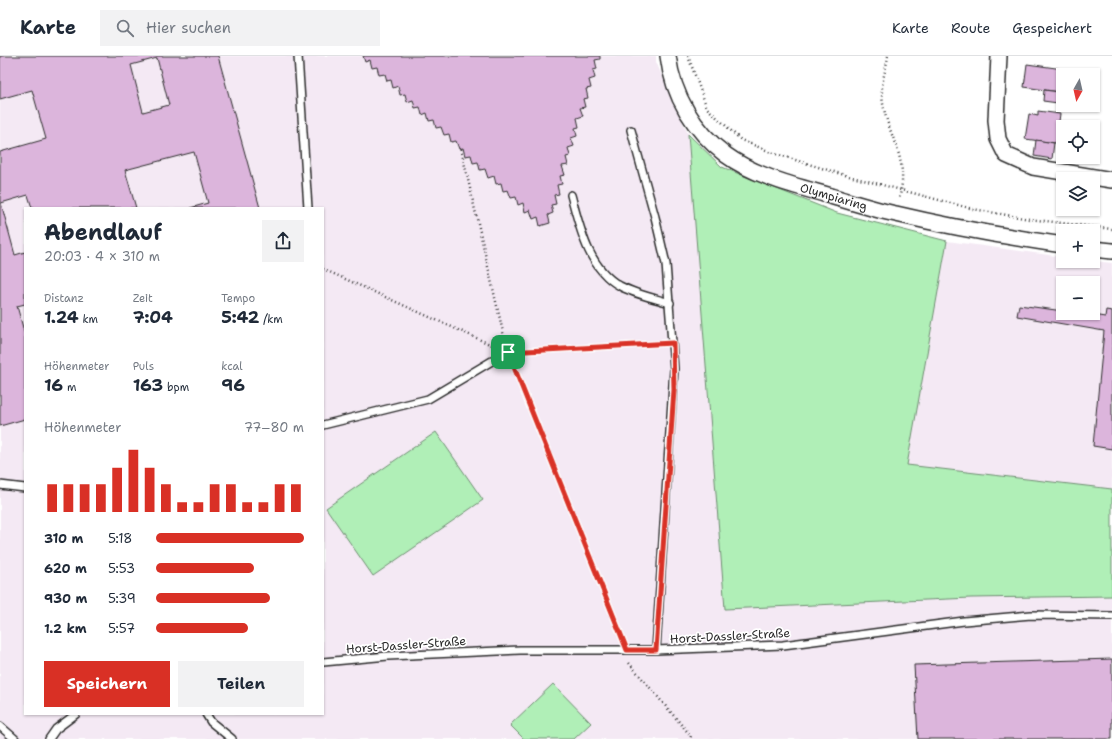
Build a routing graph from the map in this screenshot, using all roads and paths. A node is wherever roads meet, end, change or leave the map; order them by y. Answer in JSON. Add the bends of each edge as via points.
{"nodes":[{"id":1,"x":298,"y":56,"type":"edge"},
{"id":2,"x":668,"y":56,"type":"edge"},
{"id":3,"x":688,"y":56,"type":"edge"},
{"id":4,"x":888,"y":56,"type":"edge"},
{"id":5,"x":999,"y":56,"type":"edge"},
{"id":6,"x":631,"y":130,"type":"dead end"},
{"id":7,"x":461,"y":149,"type":"dead end"},
{"id":8,"x":1112,"y":180,"type":"edge"},
{"id":9,"x":901,"y":189,"type":"junction"},
{"id":10,"x":571,"y":195,"type":"dead end"},
{"id":11,"x":308,"y":207,"type":"edge"},
{"id":12,"x":894,"y":214,"type":"junction"},
{"id":13,"x":1112,"y":229,"type":"edge"},
{"id":14,"x":1056,"y":244,"type":"edge"},
{"id":15,"x":1100,"y":249,"type":"edge"},
{"id":16,"x":1112,"y":251,"type":"edge"},
{"id":17,"x":324,"y":269,"type":"edge"},
{"id":18,"x":670,"y":303,"type":"junction"},
{"id":19,"x":673,"y":343,"type":"junction"},
{"id":20,"x":508,"y":352,"type":"junction"},
{"id":21,"x":324,"y":425,"type":"edge"},
{"id":22,"x":0,"y":485,"type":"edge"},
{"id":23,"x":24,"y":488,"type":"edge"},
{"id":24,"x":1112,"y":616,"type":"edge"},
{"id":25,"x":618,"y":650,"type":"junction"},
{"id":26,"x":627,"y":650,"type":"junction"},
{"id":27,"x":656,"y":650,"type":"junction"},
{"id":28,"x":324,"y":662,"type":"edge"},
{"id":29,"x":75,"y":715,"type":"edge"},
{"id":30,"x":207,"y":715,"type":"edge"},
{"id":31,"x":0,"y":726,"type":"edge"},
{"id":32,"x":692,"y":738,"type":"edge"},
{"id":33,"x":15,"y":739,"type":"edge"},
{"id":34,"x":49,"y":739,"type":"edge"},
{"id":35,"x":232,"y":739,"type":"edge"}],
"edges":[{"from":1,"to":11,"type":"lane"},
{"from":2,"to":12,"type":"street","name":"Olympiaring","via":[[674,84],[683,106],[710,142],[728,156],[754,170],[800,187]]},
{"from":3,"to":9,"type":"path","via":[[707,108],[741,140],[776,154]]},
{"from":4,"to":9,"type":"path","via":[[882,95],[887,120],[900,154],[903,174]]},
{"from":5,"to":8,"type":"street","via":[[996,120],[998,138],[1006,155],[1033,167]]},
{"from":6,"to":18,"type":"lane","via":[[661,237]]},
{"from":7,"to":20,"type":"path"},
{"from":9,"to":12,"type":"path"},
{"from":9,"to":13,"type":"path","via":[[1008,215]]},
{"from":10,"to":18,"type":"lane","via":[[583,239],[606,275],[632,291]]},
{"from":12,"to":14,"type":"street","name":"Olympiaring"},
{"from":15,"to":16,"type":"street"},
{"from":17,"to":20,"type":"path"},
{"from":18,"to":19,"type":"lane"},
{"from":19,"to":20,"type":"path"},
{"from":19,"to":27,"type":"lane","via":[[674,390]]},
{"from":20,"to":21,"type":"lane","via":[[428,399]]},
{"from":20,"to":26,"type":"path"},
{"from":22,"to":23,"type":"lane"},
{"from":24,"to":27,"type":"lane","name":"Horst-Dassler-Straße","via":[[1031,615],[964,621],[806,643]]},
{"from":25,"to":26,"type":"lane","name":"Horst-Dassler-Straße"},
{"from":25,"to":28,"type":"lane","name":"Horst-Dassler-Straße","via":[[520,650],[402,655]]},
{"from":25,"to":32,"type":"path"},
{"from":26,"to":27,"type":"lane","name":"Horst-Dassler-Straße"},
{"from":29,"to":34,"type":"lane","via":[[56,729]]},
{"from":30,"to":35,"type":"lane","via":[[211,722]]},
{"from":31,"to":33,"type":"lane"}]}
